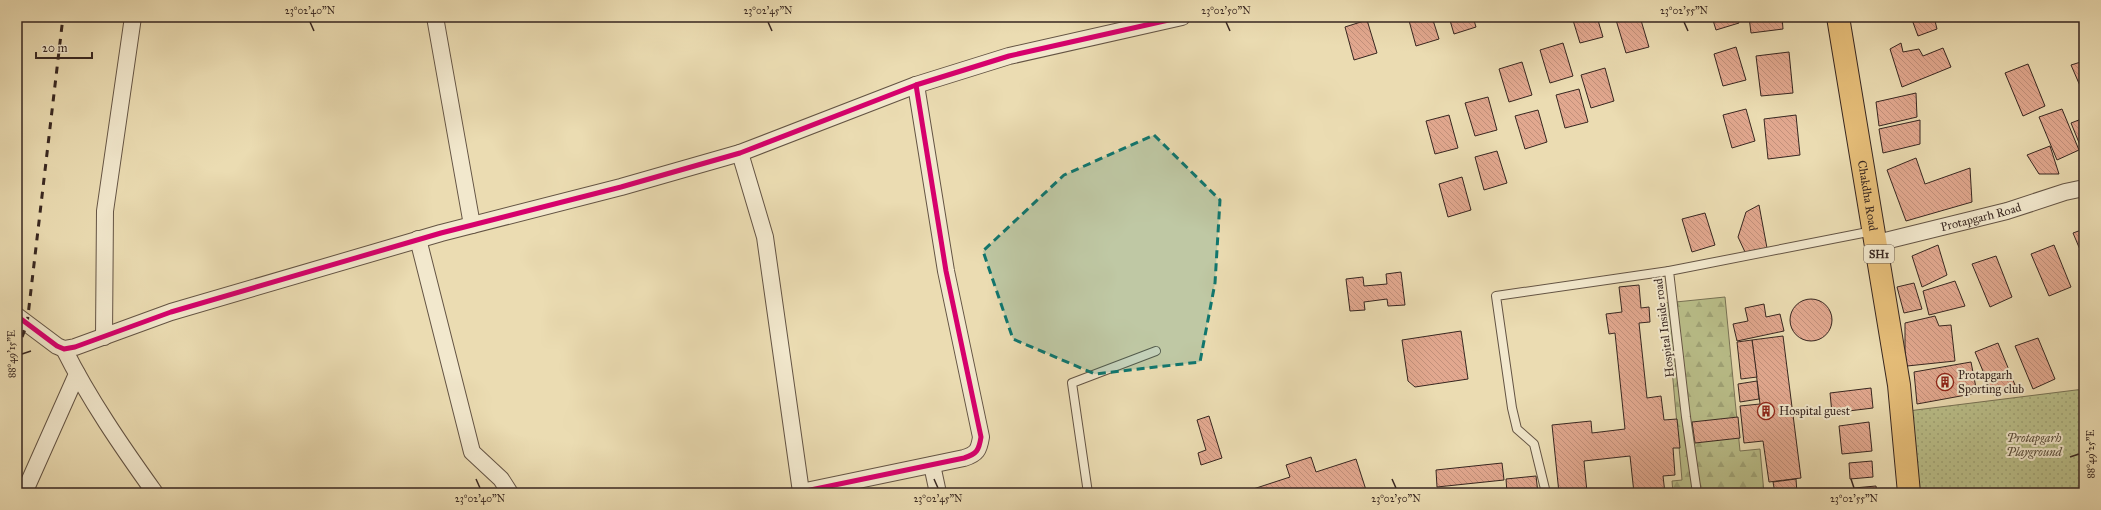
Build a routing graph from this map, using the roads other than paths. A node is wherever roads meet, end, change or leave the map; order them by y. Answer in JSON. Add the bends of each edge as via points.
{"nodes":[{"id":1,"x":133,"y":17,"type":"edge"},
{"id":2,"x":435,"y":17,"type":"edge"},
{"id":3,"x":1182,"y":17,"type":"edge"},
{"id":4,"x":1838,"y":17,"type":"edge"},
{"id":5,"x":916,"y":84,"type":"junction"},
{"id":6,"x":740,"y":153,"type":"junction"},
{"id":7,"x":2084,"y":188,"type":"edge"},
{"id":8,"x":472,"y":225,"type":"junction"},
{"id":9,"x":1875,"y":237,"type":"junction"},
{"id":10,"x":418,"y":239,"type":"junction"},
{"id":11,"x":1669,"y":270,"type":"junction"},
{"id":12,"x":17,"y":316,"type":"edge"},
{"id":13,"x":104,"y":337,"type":"junction"},
{"id":14,"x":64,"y":349,"type":"junction"},
{"id":15,"x":1156,"y":351,"type":"dead end"},
{"id":16,"x":77,"y":374,"type":"junction"},
{"id":17,"x":932,"y":465,"type":"junction"},
{"id":18,"x":24,"y":493,"type":"edge"},
{"id":19,"x":155,"y":493,"type":"edge"},
{"id":20,"x":510,"y":493,"type":"edge"},
{"id":21,"x":800,"y":493,"type":"edge"},
{"id":22,"x":938,"y":493,"type":"edge"},
{"id":23,"x":1088,"y":493,"type":"edge"},
{"id":24,"x":1546,"y":493,"type":"edge"},
{"id":25,"x":1697,"y":493,"type":"edge"},
{"id":26,"x":1909,"y":493,"type":"edge"}],
"edges":[{"from":1,"to":13,"type":"street","via":[[105,211]]},
{"from":2,"to":8,"type":"street"},
{"from":3,"to":5,"type":"street","via":[[1009,56]]},
{"from":4,"to":9,"type":"main road","name":"Chakdha Road","number":"SH1"},
{"from":5,"to":6,"type":"street"},
{"from":5,"to":17,"type":"street","via":[[946,271],[981,437],[980,449],[974,455]]},
{"from":6,"to":8,"type":"street"},
{"from":6,"to":21,"type":"street","via":[[765,237]]},
{"from":7,"to":9,"type":"street","name":"Protapgarh Road","via":[[2007,211]]},
{"from":8,"to":10,"type":"street"},
{"from":9,"to":11,"type":"lane","name":"Hospital Inside road"},
{"from":9,"to":26,"type":"main road","name":"Chakdha Road","number":"SH1","via":[[1899,385]]},
{"from":10,"to":13,"type":"street","via":[[171,312]]},
{"from":10,"to":20,"type":"street","via":[[472,452],[501,479]]},
{"from":11,"to":24,"type":"lane","via":[[1496,296],[1517,429],[1534,444]]},
{"from":11,"to":25,"type":"lane","name":"Hospital Inside road"},
{"from":12,"to":14,"type":"street","via":[[48,341]]},
{"from":13,"to":14,"type":"street"},
{"from":14,"to":16,"type":"street"},
{"from":15,"to":23,"type":"lane","via":[[1072,383]]},
{"from":16,"to":18,"type":"street"},
{"from":16,"to":19,"type":"street"},
{"from":17,"to":21,"type":"street"},
{"from":17,"to":22,"type":"street"}]}
